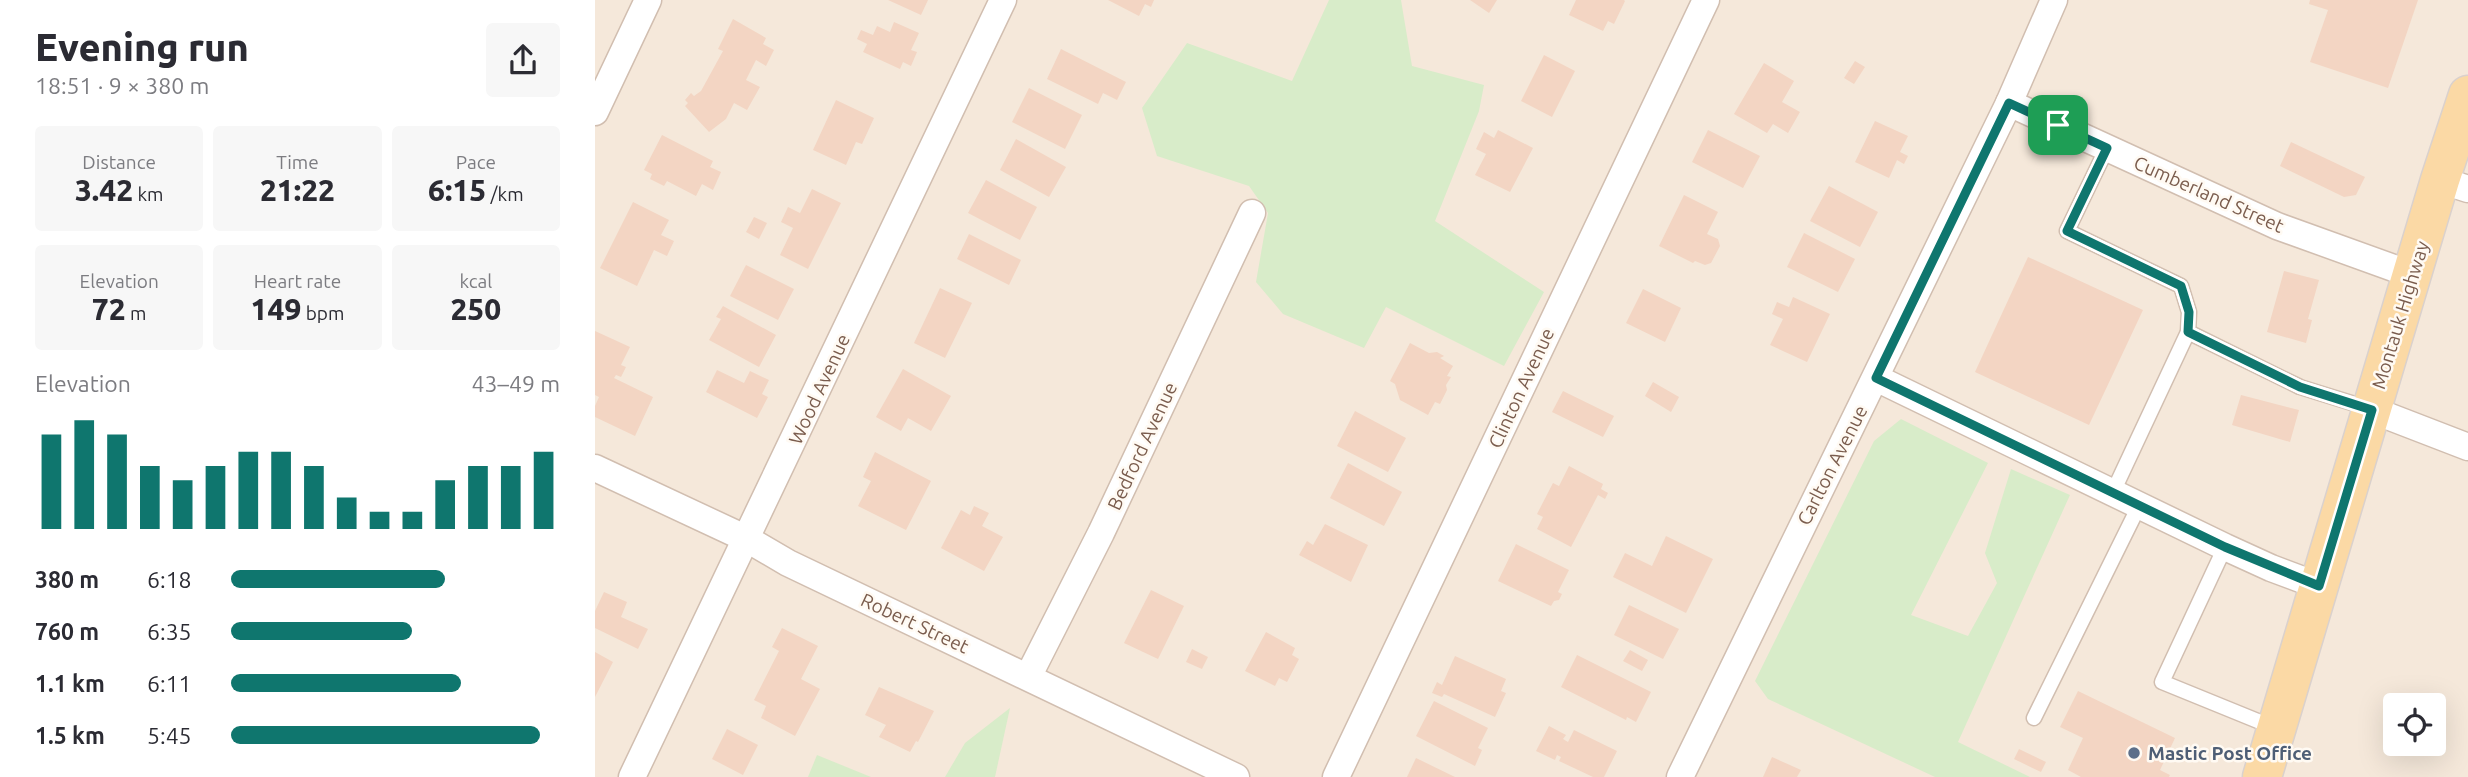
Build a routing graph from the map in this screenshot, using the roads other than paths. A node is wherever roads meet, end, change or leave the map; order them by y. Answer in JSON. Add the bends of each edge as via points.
{"nodes":[{"id":1,"x":648,"y":0,"type":"edge"},
{"id":2,"x":1003,"y":0,"type":"edge"},
{"id":3,"x":1706,"y":0,"type":"edge"},
{"id":4,"x":2055,"y":0,"type":"edge"},
{"id":5,"x":2468,"y":95,"type":"edge"},
{"id":6,"x":2009,"y":103,"type":"junction"},
{"id":7,"x":595,"y":112,"type":"edge"},
{"id":8,"x":2107,"y":148,"type":"junction"},
{"id":9,"x":2454,"y":185,"type":"edge"},
{"id":10,"x":1252,"y":214,"type":"dead end"},
{"id":11,"x":2413,"y":275,"type":"junction"},
{"id":12,"x":2188,"y":332,"type":"junction"},
{"id":13,"x":1876,"y":378,"type":"junction"},
{"id":14,"x":2372,"y":410,"type":"junction"},
{"id":15,"x":2468,"y":447,"type":"edge"},
{"id":16,"x":595,"y":468,"type":"edge"},
{"id":17,"x":2113,"y":492,"type":"junction"},
{"id":18,"x":2139,"y":506,"type":"junction"},
{"id":19,"x":747,"y":538,"type":"junction"},
{"id":20,"x":2225,"y":547,"type":"junction"},
{"id":21,"x":2319,"y":586,"type":"junction"},
{"id":22,"x":1028,"y":677,"type":"junction"},
{"id":23,"x":2034,"y":718,"type":"dead end"},
{"id":24,"x":2277,"y":729,"type":"junction"},
{"id":25,"x":632,"y":777,"type":"edge"},
{"id":26,"x":1236,"y":777,"type":"edge"},
{"id":27,"x":1336,"y":777,"type":"edge"},
{"id":28,"x":1680,"y":777,"type":"edge"},
{"id":29,"x":2262,"y":777,"type":"edge"}],
"edges":[{"from":1,"to":7,"type":"street"},
{"from":2,"to":19,"type":"street","name":"Wood Avenue"},
{"from":3,"to":27,"type":"street","name":"Clinton Avenue"},
{"from":4,"to":6,"type":"street","name":"Carlton Avenue"},
{"from":5,"to":9,"type":"main road","name":"Montauk Highway"},
{"from":6,"to":8,"type":"street","name":"Cumberland Street"},
{"from":6,"to":13,"type":"street","name":"Carlton Avenue"},
{"from":8,"to":11,"type":"street","name":"Cumberland Street","via":[[2277,226]]},
{"from":8,"to":12,"type":"lane","via":[[2067,231],[2181,286],[2189,312]]},
{"from":9,"to":11,"type":"main road","name":"Montauk Highway"},
{"from":10,"to":22,"type":"street","name":"Bedford Avenue"},
{"from":11,"to":14,"type":"main road","name":"Montauk Highway"},
{"from":12,"to":14,"type":"lane","via":[[2300,387]]},
{"from":12,"to":17,"type":"lane"},
{"from":13,"to":17,"type":"street"},
{"from":13,"to":28,"type":"street","name":"Carlton Avenue"},
{"from":14,"to":15,"type":"street"},
{"from":14,"to":21,"type":"main road","name":"Montauk Highway"},
{"from":16,"to":19,"type":"street","name":"Robert Street"},
{"from":17,"to":18,"type":"street"},
{"from":18,"to":20,"type":"street"},
{"from":18,"to":23,"type":"lane"},
{"from":19,"to":22,"type":"street","name":"Robert Street","via":[[788,563]]},
{"from":19,"to":25,"type":"street","name":"Wood Avenue"},
{"from":20,"to":21,"type":"street"},
{"from":20,"to":24,"type":"lane","via":[[2162,682]]},
{"from":21,"to":24,"type":"main road","name":"Montauk Highway"},
{"from":22,"to":26,"type":"street","name":"Robert Street"},
{"from":24,"to":29,"type":"main road","name":"Montauk Highway"}]}
